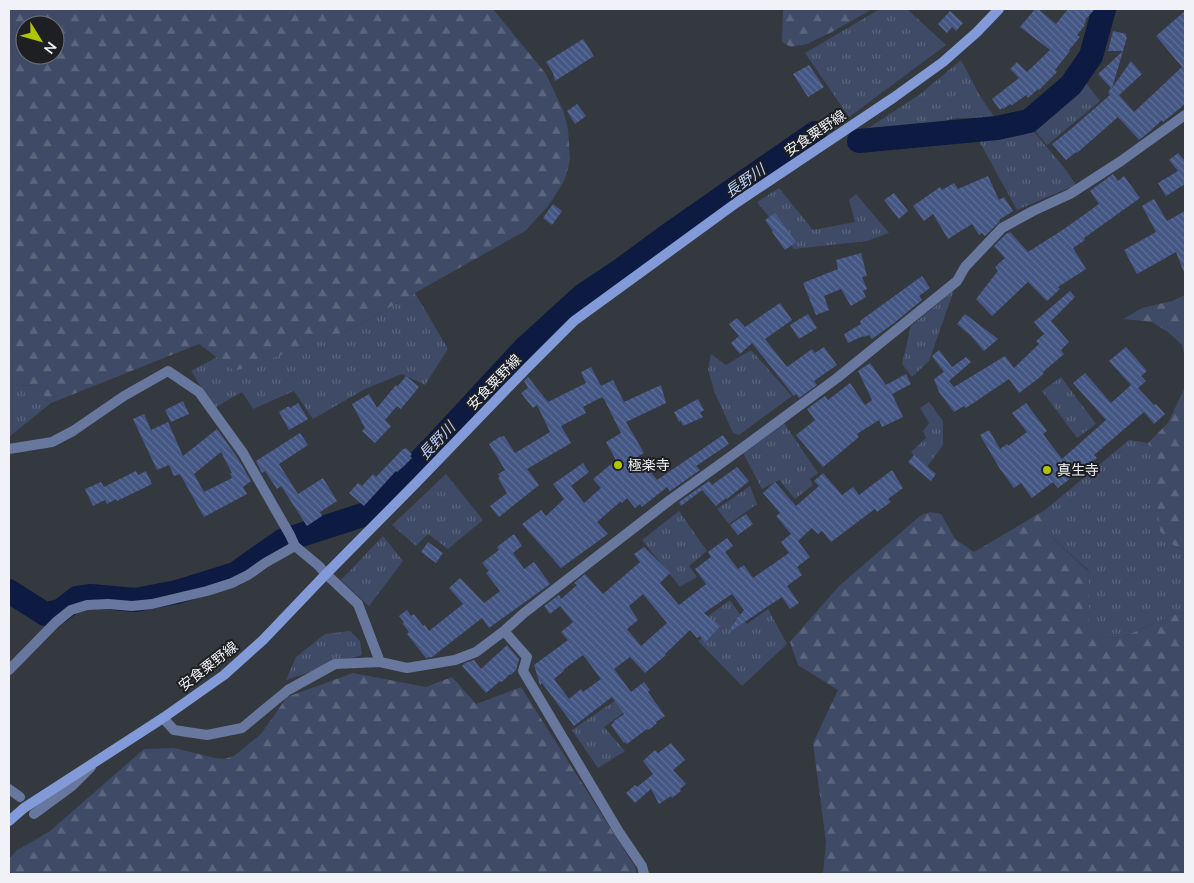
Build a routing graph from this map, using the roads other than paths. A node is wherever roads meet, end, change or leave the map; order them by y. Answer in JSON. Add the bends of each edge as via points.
{"nodes":[{"id":1,"x":999,"y":9,"type":"edge"},
{"id":2,"x":1185,"y":115,"type":"edge"},
{"id":3,"x":9,"y":449,"type":"edge"},
{"id":4,"x":292,"y":541,"type":"junction"},
{"id":5,"x":326,"y":574,"type":"junction"},
{"id":6,"x":504,"y":631,"type":"junction"},
{"id":7,"x":380,"y":662,"type":"junction"},
{"id":8,"x":9,"y":670,"type":"edge"},
{"id":9,"x":163,"y":718,"type":"junction"},
{"id":10,"x":97,"y":761,"type":"junction"},
{"id":11,"x":9,"y":789,"type":"edge"},
{"id":12,"x":20,"y":797,"type":"dead end"},
{"id":13,"x":34,"y":814,"type":"dead end"},
{"id":14,"x":9,"y":821,"type":"edge"},
{"id":15,"x":644,"y":874,"type":"edge"}],
"edges":[{"from":1,"to":5,"type":"main road","name":"安食粟野線","via":[[943,62],[736,203],[574,321]]},
{"from":2,"to":6,"type":"street","via":[[1070,194],[1002,228],[965,267],[957,281],[837,378],[670,500]]},
{"from":3,"to":4,"type":"street","via":[[52,442],[168,371],[199,392],[243,453]]},
{"from":4,"to":5,"type":"street"},
{"from":4,"to":8,"type":"street","via":[[232,584],[152,604],[87,605],[70,610]]},
{"from":5,"to":7,"type":"street","via":[[358,604]]},
{"from":5,"to":9,"type":"main road","name":"安食粟野線","via":[[263,640],[224,675]]},
{"from":6,"to":7,"type":"street","via":[[476,652],[455,660],[407,668]]},
{"from":6,"to":15,"type":"street","via":[[527,657],[523,671]]},
{"from":7,"to":9,"type":"street","via":[[335,664],[288,690],[242,728],[207,735],[174,730]]},
{"from":9,"to":10,"type":"main road","name":"安食粟野線"},
{"from":10,"to":13,"type":"street","via":[[72,786]]},
{"from":10,"to":14,"type":"main road","name":"安食粟野線"},
{"from":11,"to":12,"type":"street"}]}
